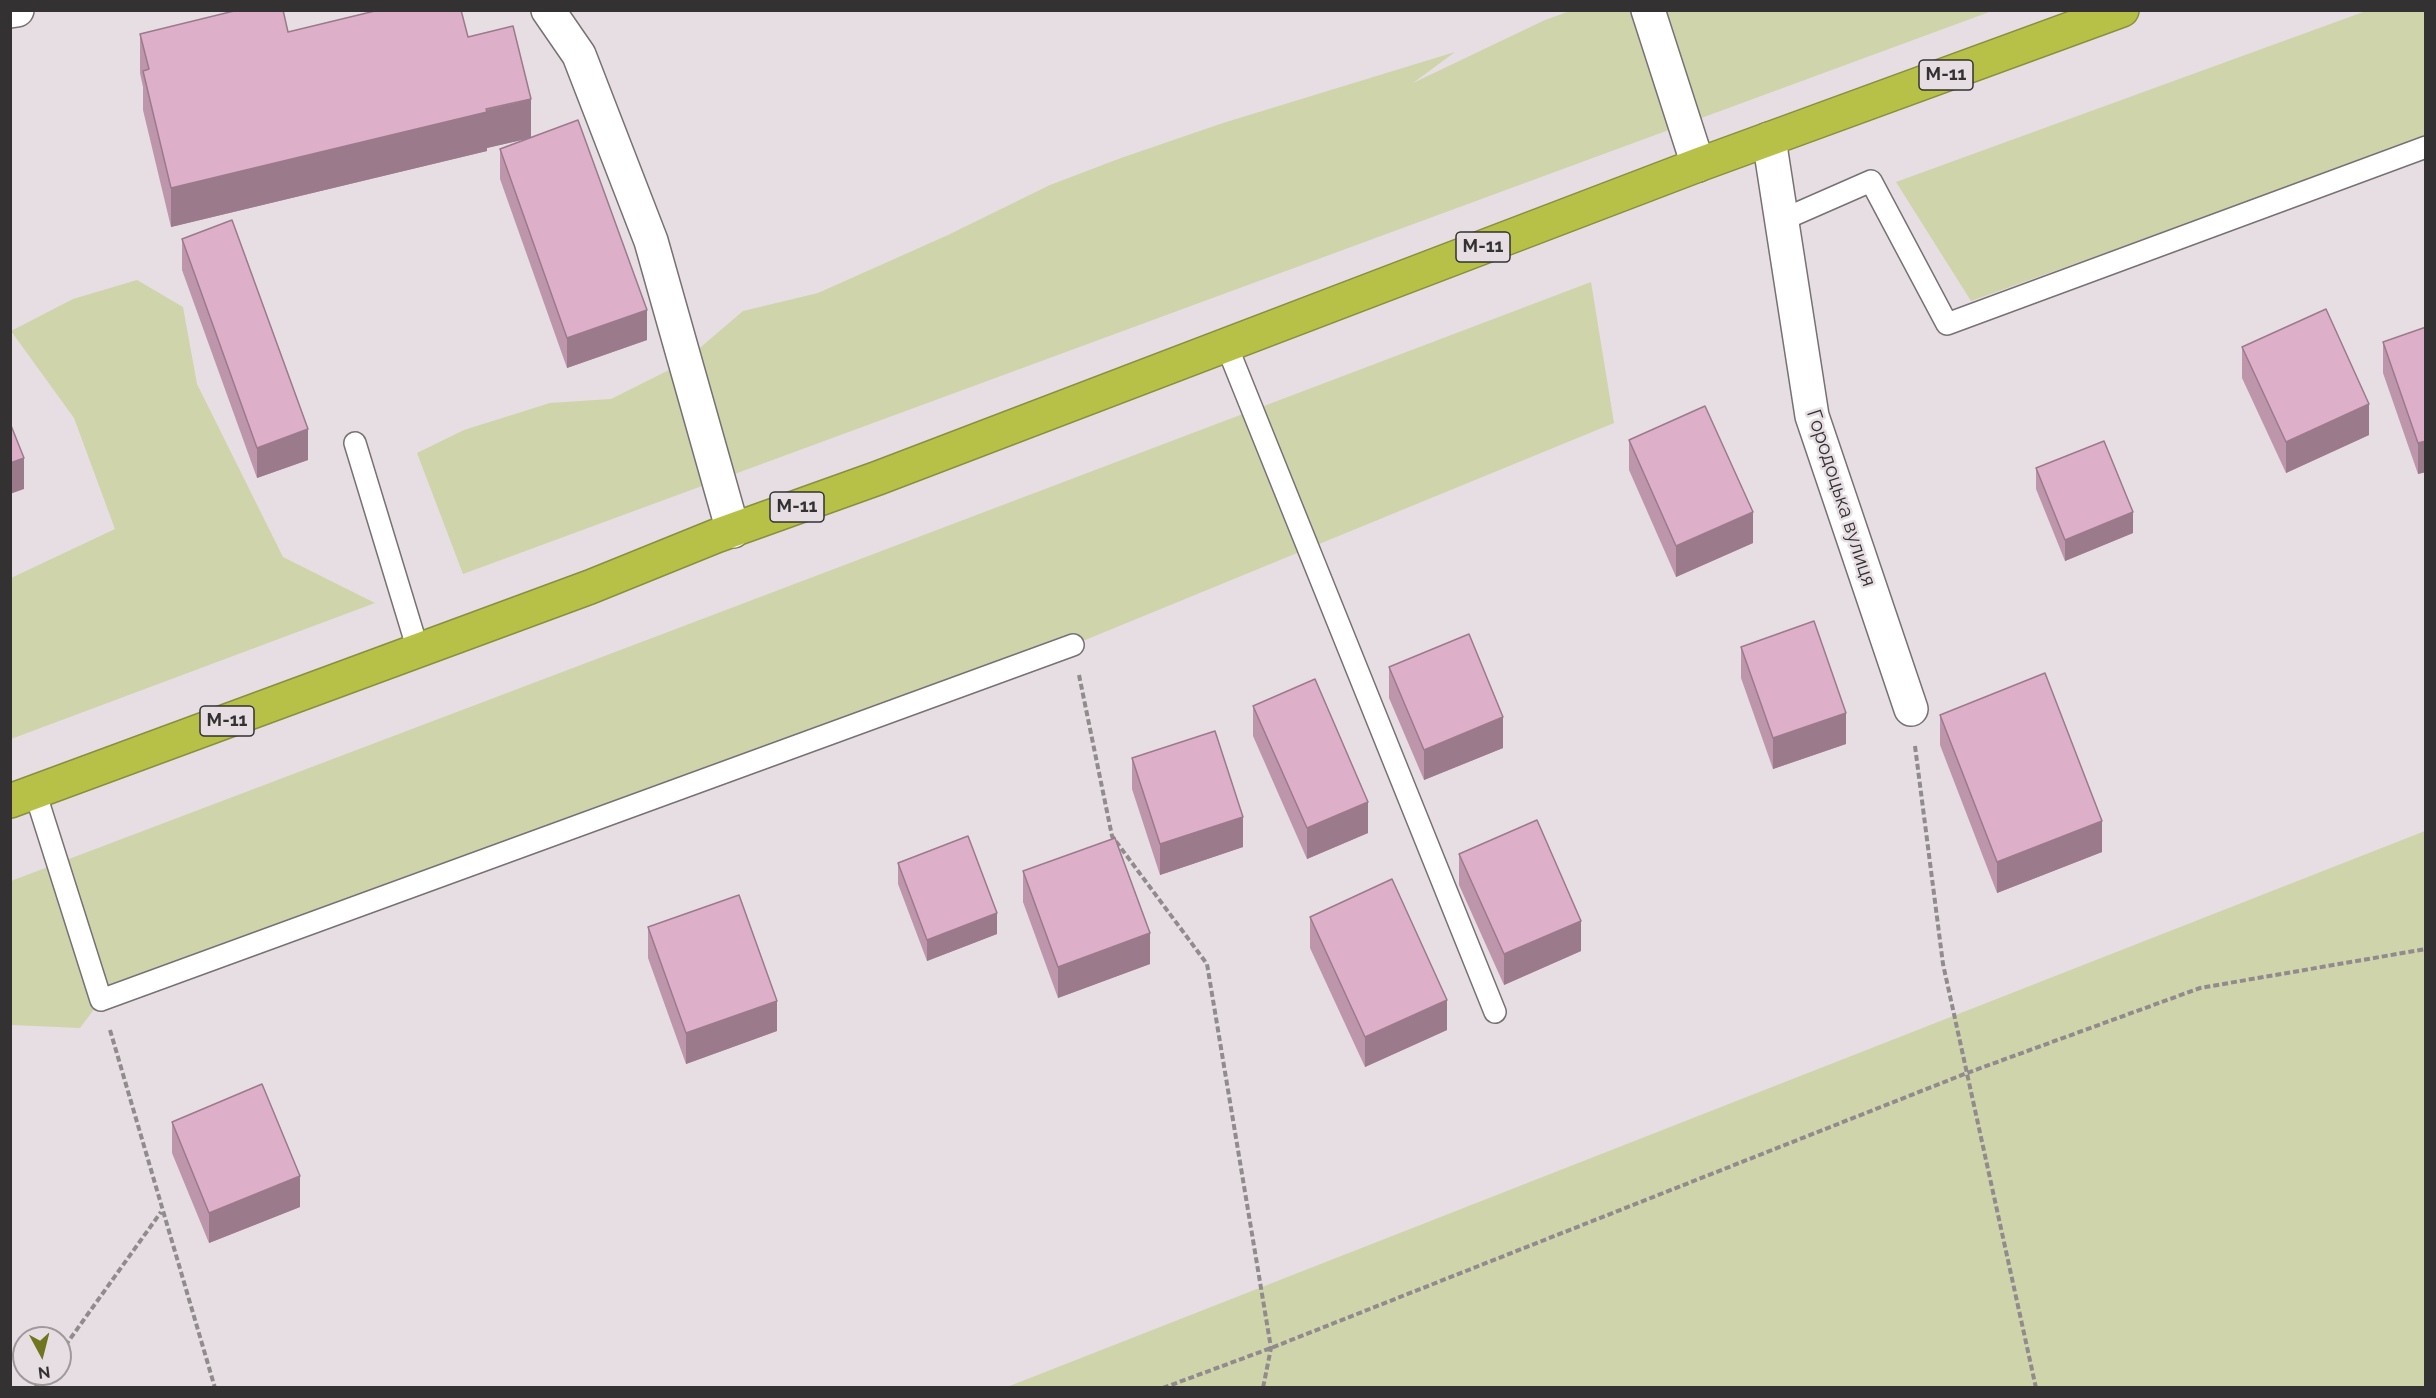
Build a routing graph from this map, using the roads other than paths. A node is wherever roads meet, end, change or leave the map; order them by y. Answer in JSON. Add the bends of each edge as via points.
{"nodes":[{"id":1,"x":17,"y":10,"type":"edge"},
{"id":2,"x":548,"y":10,"type":"edge"},
{"id":3,"x":1648,"y":10,"type":"edge"},
{"id":4,"x":2122,"y":10,"type":"edge"},
{"id":5,"x":10,"y":11,"type":"edge"},
{"id":6,"x":1769,"y":139,"type":"junction"},
{"id":7,"x":2426,"y":147,"type":"edge"},
{"id":8,"x":1698,"y":165,"type":"junction"},
{"id":9,"x":1782,"y":220,"type":"junction"},
{"id":10,"x":1226,"y":344,"type":"junction"},
{"id":11,"x":355,"y":443,"type":"dead end"},
{"id":12,"x":734,"y":531,"type":"junction"},
{"id":13,"x":1073,"y":645,"type":"road end"},
{"id":14,"x":418,"y":650,"type":"junction"},
{"id":15,"x":1911,"y":709,"type":"road end"},
{"id":16,"x":23,"y":796,"type":"edge"},
{"id":17,"x":1495,"y":1012,"type":"dead end"}],
"edges":[{"from":1,"to":5,"type":"street"},
{"from":2,"to":12,"type":"street","via":[[579,55],[651,241]]},
{"from":3,"to":8,"type":"street"},
{"from":4,"to":6,"type":"highway","number":"М-11"},
{"from":6,"to":8,"type":"highway","number":"М-11"},
{"from":6,"to":9,"type":"street","name":"Городоцька вулиця"},
{"from":7,"to":9,"type":"lane","via":[[1947,324],[1871,181]]},
{"from":8,"to":10,"type":"highway","number":"М-11"},
{"from":9,"to":15,"type":"street","name":"Городоцька вулиця","via":[[1812,416]]},
{"from":10,"to":12,"type":"highway","number":"М-11"},
{"from":10,"to":17,"type":"lane"},
{"from":11,"to":14,"type":"lane"},
{"from":12,"to":14,"type":"highway","number":"М-11"},
{"from":13,"to":16,"type":"lane","via":[[101,1000]]},
{"from":14,"to":16,"type":"highway","number":"М-11"}]}
